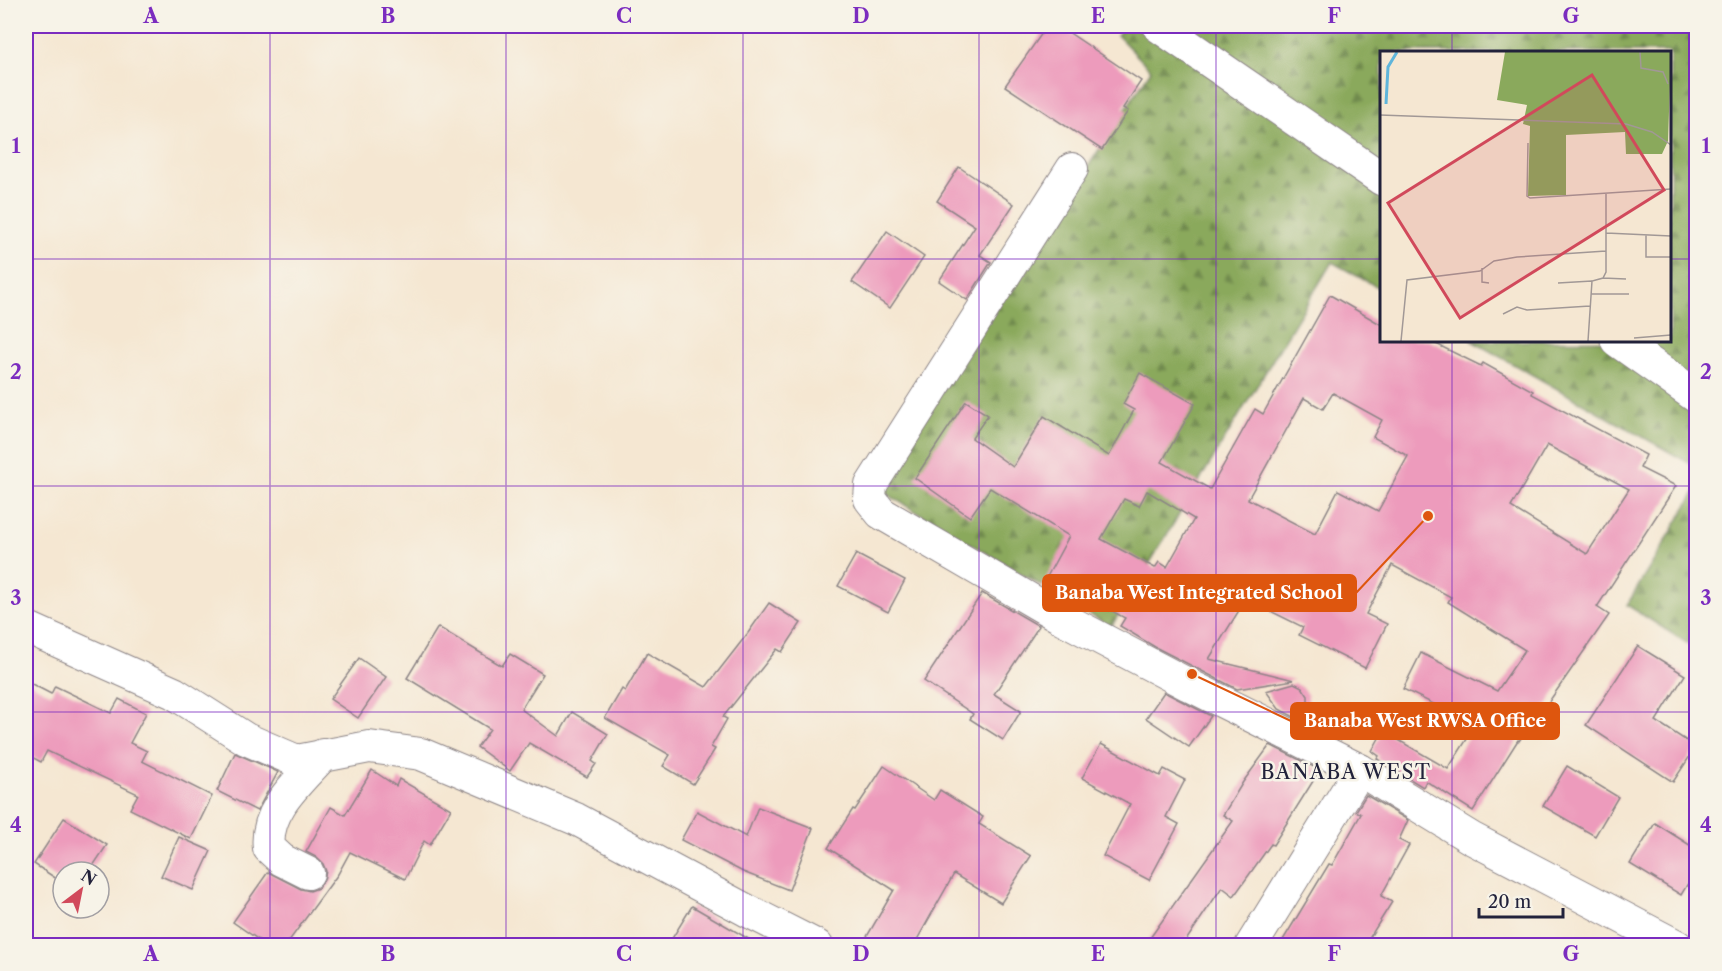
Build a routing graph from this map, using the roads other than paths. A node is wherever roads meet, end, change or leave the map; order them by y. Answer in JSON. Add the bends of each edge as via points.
{"nodes":[{"id":1,"x":1159,"y":26,"type":"edge"},
{"id":2,"x":1072,"y":170,"type":"dead end"},
{"id":3,"x":1380,"y":177,"type":"edge"},
{"id":4,"x":1620,"y":342,"type":"edge"},
{"id":5,"x":1696,"y":396,"type":"edge"},
{"id":6,"x":26,"y":627,"type":"edge"},
{"id":7,"x":323,"y":755,"type":"junction"},
{"id":8,"x":1360,"y":770,"type":"junction"},
{"id":9,"x":308,"y":873,"type":"dead end"},
{"id":10,"x":817,"y":945,"type":"edge"},
{"id":11,"x":1251,"y":945,"type":"edge"},
{"id":12,"x":1677,"y":945,"type":"edge"}],
"edges":[{"from":1,"to":3,"type":"main road"},
{"from":2,"to":8,"type":"street","via":[[871,486],[870,499],[881,513],[1060,617]]},
{"from":4,"to":5,"type":"main road"},
{"from":6,"to":7,"type":"street","via":[[174,693],[246,739],[297,761]]},
{"from":7,"to":9,"type":"street","via":[[279,805],[268,836],[269,848],[282,860]]},
{"from":7,"to":10,"type":"street","via":[[369,747],[421,754],[576,819]]},
{"from":8,"to":11,"type":"street"},
{"from":8,"to":12,"type":"street","via":[[1471,838]]}]}
